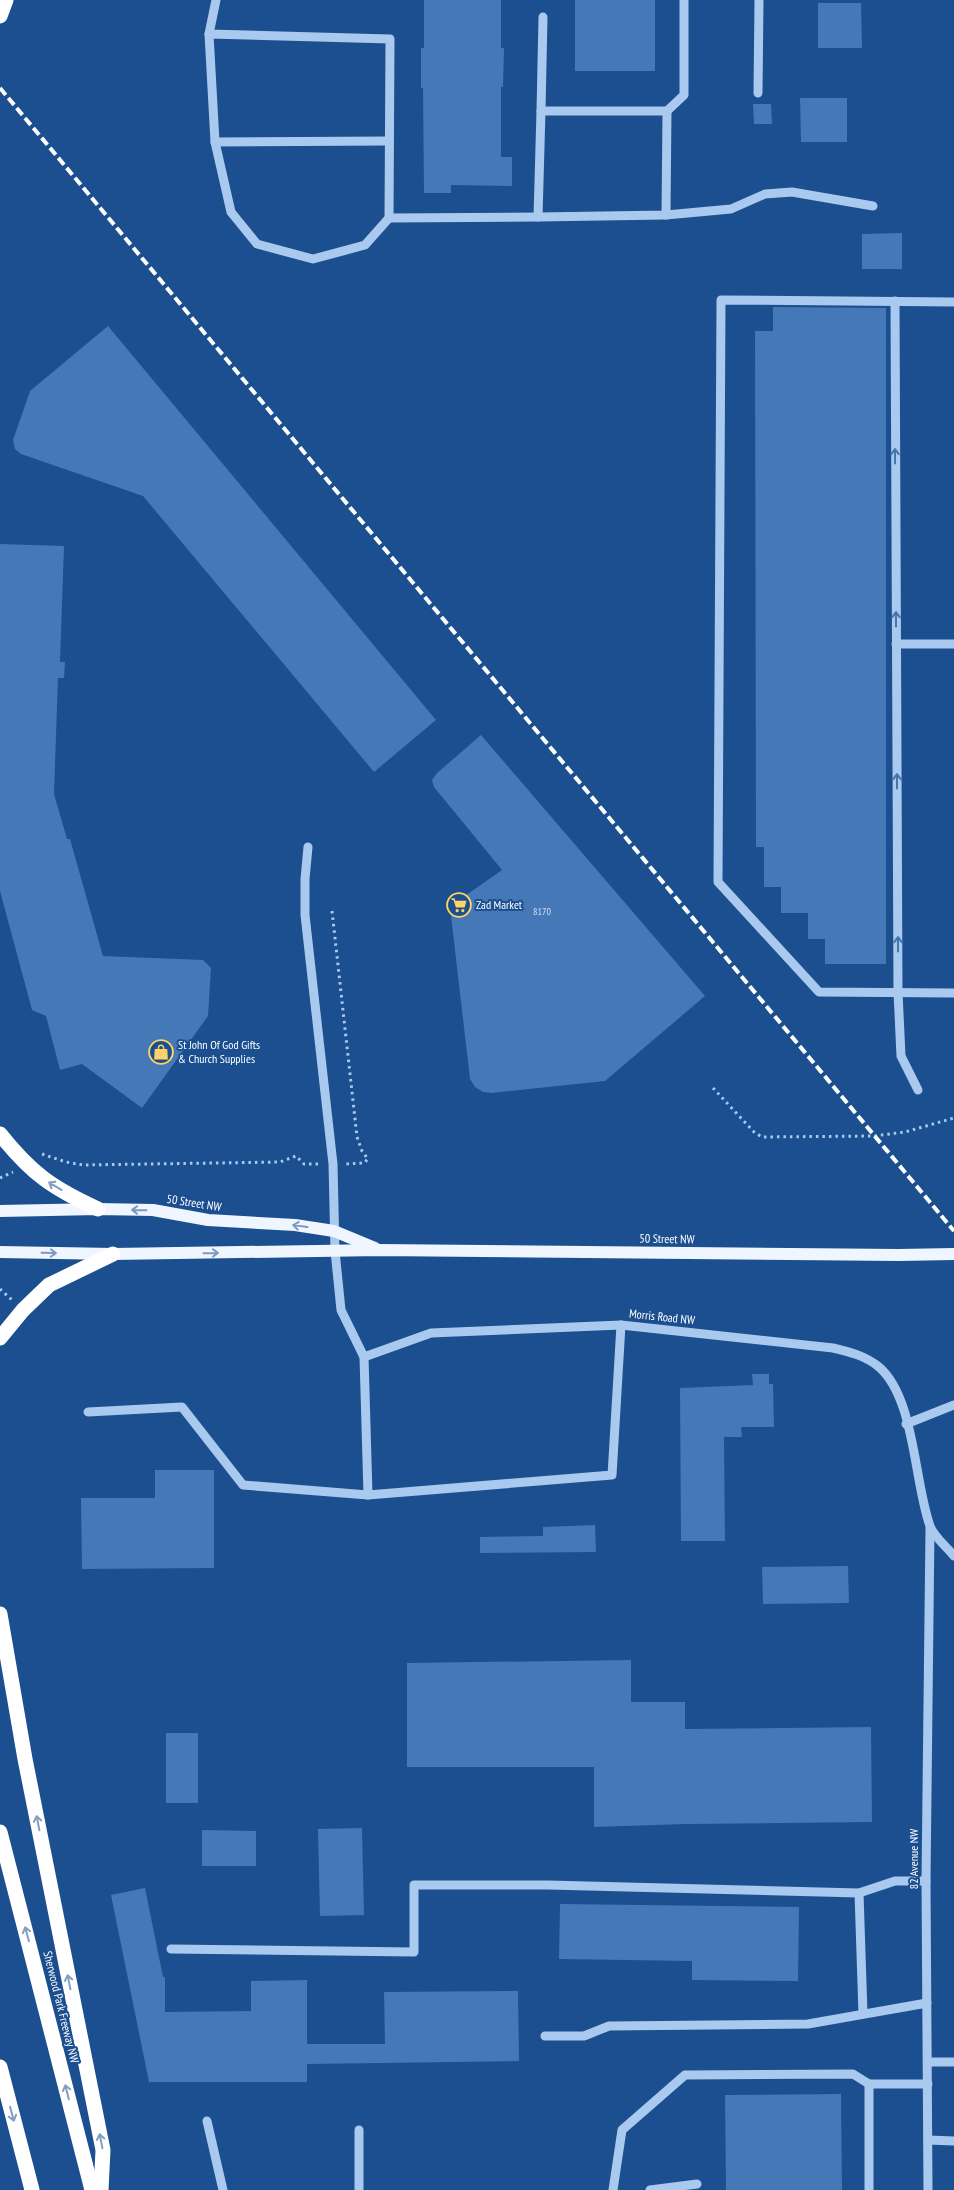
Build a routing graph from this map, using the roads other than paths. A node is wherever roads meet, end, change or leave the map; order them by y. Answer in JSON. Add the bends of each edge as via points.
{"nodes":[{"id":1,"x":6,"y":0,"type":"edge"},
{"id":2,"x":216,"y":0,"type":"edge"},
{"id":3,"x":684,"y":0,"type":"edge"},
{"id":4,"x":759,"y":0,"type":"edge"},
{"id":5,"x":0,"y":16,"type":"edge"},
{"id":6,"x":543,"y":17,"type":"dead end"},
{"id":7,"x":209,"y":34,"type":"junction"},
{"id":8,"x":758,"y":93,"type":"dead end"},
{"id":9,"x":542,"y":111,"type":"junction"},
{"id":10,"x":667,"y":111,"type":"junction"},
{"id":11,"x":389,"y":141,"type":"junction"},
{"id":12,"x":215,"y":142,"type":"junction"},
{"id":13,"x":873,"y":206,"type":"dead end"},
{"id":14,"x":666,"y":215,"type":"junction"},
{"id":15,"x":538,"y":217,"type":"junction"},
{"id":16,"x":389,"y":218,"type":"junction"},
{"id":17,"x":894,"y":301,"type":"junction"},
{"id":18,"x":954,"y":302,"type":"edge"},
{"id":19,"x":896,"y":644,"type":"junction"},
{"id":20,"x":954,"y":644,"type":"edge"},
{"id":21,"x":308,"y":846,"type":"dead end"},
{"id":22,"x":898,"y":992,"type":"junction"},
{"id":23,"x":954,"y":993,"type":"edge"},
{"id":24,"x":918,"y":1090,"type":"dead end"},
{"id":25,"x":0,"y":1134,"type":"edge"},
{"id":26,"x":98,"y":1209,"type":"junction"},
{"id":27,"x":0,"y":1211,"type":"edge"},
{"id":28,"x":334,"y":1231,"type":"junction"},
{"id":29,"x":380,"y":1250,"type":"junction"},
{"id":30,"x":335,"y":1251,"type":"junction"},
{"id":31,"x":0,"y":1252,"type":"edge"},
{"id":32,"x":113,"y":1254,"type":"junction"},
{"id":33,"x":954,"y":1254,"type":"edge"},
{"id":34,"x":621,"y":1324,"type":"junction"},
{"id":35,"x":0,"y":1338,"type":"edge"},
{"id":36,"x":364,"y":1356,"type":"junction"},
{"id":37,"x":954,"y":1405,"type":"edge"},
{"id":38,"x":88,"y":1412,"type":"dead end"},
{"id":39,"x":906,"y":1424,"type":"junction"},
{"id":40,"x":368,"y":1495,"type":"junction"},
{"id":41,"x":930,"y":1528,"type":"junction"},
{"id":42,"x":954,"y":1556,"type":"edge"},
{"id":43,"x":0,"y":1614,"type":"edge"},
{"id":44,"x":0,"y":1832,"type":"edge"},
{"id":45,"x":926,"y":1881,"type":"junction"},
{"id":46,"x":859,"y":1893,"type":"junction"},
{"id":47,"x":171,"y":1949,"type":"dead end"},
{"id":48,"x":927,"y":2003,"type":"junction"},
{"id":49,"x":863,"y":2014,"type":"junction"},
{"id":50,"x":545,"y":2036,"type":"dead end"},
{"id":51,"x":928,"y":2062,"type":"junction"},
{"id":52,"x":954,"y":2062,"type":"edge"},
{"id":53,"x":0,"y":2067,"type":"edge"},
{"id":54,"x":869,"y":2084,"type":"junction"},
{"id":55,"x":928,"y":2084,"type":"junction"},
{"id":56,"x":207,"y":2121,"type":"dead end"},
{"id":57,"x":359,"y":2130,"type":"dead end"},
{"id":58,"x":928,"y":2140,"type":"junction"},
{"id":59,"x":954,"y":2141,"type":"edge"},
{"id":60,"x":697,"y":2184,"type":"dead end"},
{"id":61,"x":32,"y":2190,"type":"edge"},
{"id":62,"x":92,"y":2190,"type":"edge"},
{"id":63,"x":101,"y":2190,"type":"edge"},
{"id":64,"x":223,"y":2190,"type":"edge"},
{"id":65,"x":359,"y":2190,"type":"edge"},
{"id":66,"x":613,"y":2190,"type":"edge"},
{"id":67,"x":650,"y":2190,"type":"edge"},
{"id":68,"x":869,"y":2190,"type":"edge"},
{"id":69,"x":928,"y":2190,"type":"edge"}],
"edges":[{"from":1,"to":5,"type":"highway"},
{"from":2,"to":7,"type":"street"},
{"from":3,"to":10,"type":"street","via":[[684,95]]},
{"from":4,"to":8,"type":"street"},
{"from":6,"to":9,"type":"street"},
{"from":7,"to":11,"type":"street","via":[[390,39]]},
{"from":7,"to":12,"type":"street"},
{"from":9,"to":10,"type":"street"},
{"from":9,"to":15,"type":"street"},
{"from":10,"to":14,"type":"street"},
{"from":11,"to":12,"type":"street"},
{"from":11,"to":16,"type":"street"},
{"from":12,"to":16,"type":"street","via":[[231,212],[257,244],[313,258],[365,245]]},
{"from":13,"to":14,"type":"street","via":[[792,192],[765,194],[731,209]]},
{"from":14,"to":15,"type":"street"},
{"from":15,"to":16,"type":"street"},
{"from":17,"to":18,"type":"street"},
{"from":19,"to":17,"type":"street","one_way":true},
{"from":17,"to":22,"type":"street","via":[[721,300],[718,882],[819,992]]},
{"from":19,"to":20,"type":"street"},
{"from":22,"to":19,"type":"street","one_way":true},
{"from":21,"to":28,"type":"street","via":[[305,914],[333,1164]]},
{"from":22,"to":23,"type":"street"},
{"from":22,"to":24,"type":"street","via":[[901,1056]]},
{"from":26,"to":25,"type":"highway","one_way":true,"via":[[45,1181],[27,1166]]},
{"from":26,"to":27,"type":"main road","name":"50 Street NW"},
{"from":28,"to":26,"type":"main road","name":"50 Street NW","one_way":true,"via":[[295,1225],[208,1220],[153,1210]]},
{"from":28,"to":29,"type":"main road","name":"50 Street NW"},
{"from":28,"to":30,"type":"street"},
{"from":29,"to":30,"type":"main road","name":"50 Street NW"},
{"from":29,"to":33,"type":"main road","name":"50 Street NW"},
{"from":32,"to":30,"type":"main road","name":"50 Street NW","one_way":true},
{"from":30,"to":36,"type":"street","via":[[341,1310]]},
{"from":31,"to":32,"type":"main road","name":"50 Street NW","one_way":true},
{"from":32,"to":35,"type":"highway","via":[[49,1285]]},
{"from":34,"to":36,"type":"street","name":"Morris Road NW","via":[[431,1333]]},
{"from":34,"to":39,"type":"street","name":"Morris Road NW","via":[[833,1348],[858,1354],[879,1367],[895,1387]]},
{"from":34,"to":40,"type":"street","via":[[612,1475]]},
{"from":36,"to":40,"type":"street"},
{"from":37,"to":39,"type":"street"},
{"from":38,"to":40,"type":"street","via":[[182,1407],[243,1485]]},
{"from":39,"to":41,"type":"street","name":"Morris Road NW"},
{"from":41,"to":42,"type":"street","name":"Morris Road NW"},
{"from":41,"to":45,"type":"street","name":"82 Avenue NW"},
{"from":63,"to":43,"type":"highway","one_way":true,"via":[[103,2150],[25,1759]]},
{"from":62,"to":44,"type":"highway","name":"Sherwood Park Freeway NW","one_way":true},
{"from":45,"to":46,"type":"street","via":[[894,1881]]},
{"from":45,"to":48,"type":"street","name":"82 Avenue NW"},
{"from":46,"to":47,"type":"street","via":[[414,1885],[414,1952]]},
{"from":46,"to":49,"type":"street"},
{"from":48,"to":49,"type":"street"},
{"from":48,"to":51,"type":"street","name":"82 Avenue NW"},
{"from":49,"to":50,"type":"street","via":[[808,2024],[609,2026],[584,2036]]},
{"from":51,"to":52,"type":"street"},
{"from":51,"to":55,"type":"street","name":"82 Avenue NW"},
{"from":53,"to":61,"type":"highway","one_way":true},
{"from":54,"to":55,"type":"street"},
{"from":54,"to":66,"type":"street","via":[[853,2074],[685,2075],[622,2130]]},
{"from":54,"to":68,"type":"street"},
{"from":55,"to":58,"type":"street","name":"82 Avenue NW"},
{"from":56,"to":64,"type":"street"},
{"from":57,"to":65,"type":"street"},
{"from":58,"to":59,"type":"street"},
{"from":58,"to":69,"type":"street","name":"82 Avenue NW"},
{"from":60,"to":67,"type":"street"}]}
